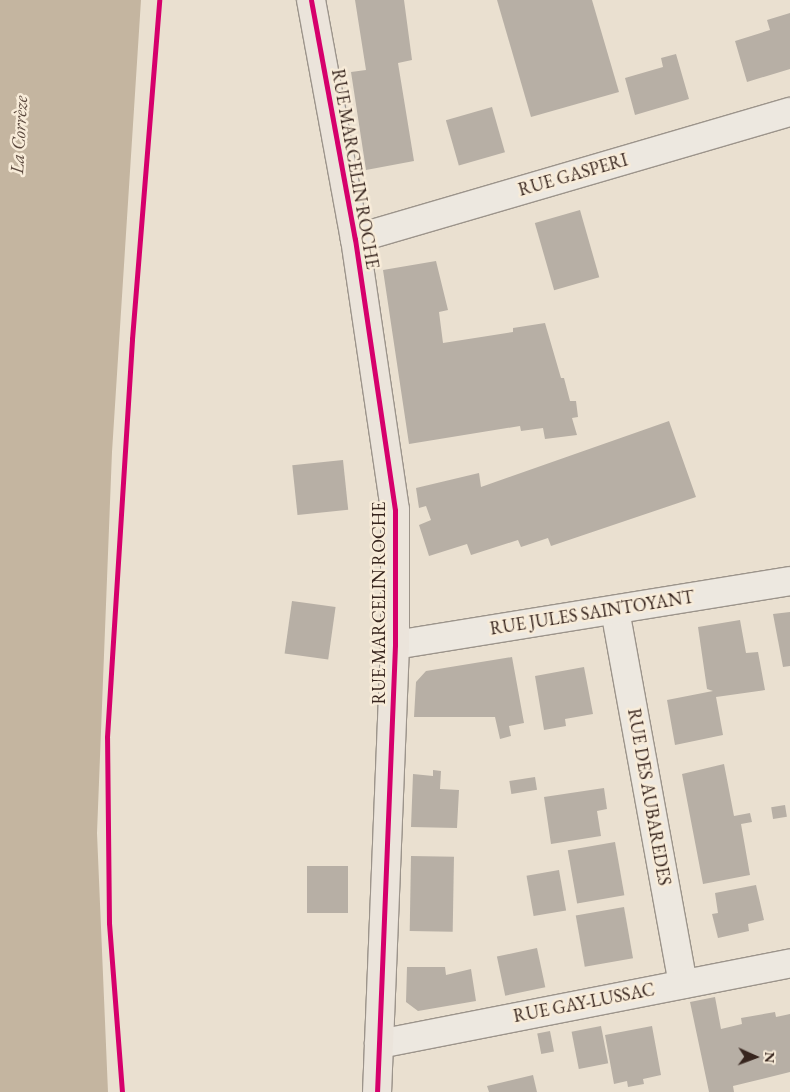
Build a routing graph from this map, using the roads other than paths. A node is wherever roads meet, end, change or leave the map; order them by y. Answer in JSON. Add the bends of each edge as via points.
{"nodes":[{"id":1,"x":311,"y":0,"type":"edge"},
{"id":2,"x":790,"y":112,"type":"edge"},
{"id":3,"x":355,"y":239,"type":"junction"},
{"id":4,"x":790,"y":581,"type":"edge"},
{"id":5,"x":615,"y":610,"type":"junction"},
{"id":6,"x":395,"y":645,"type":"junction"},
{"id":7,"x":790,"y":963,"type":"edge"},
{"id":8,"x":683,"y":984,"type":"junction"},
{"id":9,"x":379,"y":1044,"type":"junction"},
{"id":10,"x":377,"y":1092,"type":"edge"}],
"edges":[{"from":1,"to":3,"type":"main road","name":"RUE MARCELIN ROCHE"},
{"from":2,"to":3,"type":"street","name":"RUE GASPERI"},
{"from":3,"to":6,"type":"main road","name":"RUE MARCELIN ROCHE","via":[[395,510]]},
{"from":4,"to":5,"type":"street","name":"RUE JULES SAINTOYANT"},
{"from":5,"to":6,"type":"street","name":"RUE JULES SAINTOYANT"},
{"from":5,"to":8,"type":"street","name":"RUE DES AUBAREDES"},
{"from":6,"to":9,"type":"main road","name":"RUE MARCELIN ROCHE"},
{"from":7,"to":8,"type":"street","name":"RUE GAY-LUSSAC"},
{"from":8,"to":9,"type":"street","name":"RUE GAY-LUSSAC"},
{"from":9,"to":10,"type":"main road","name":"RUE MARCELIN ROCHE"}]}
